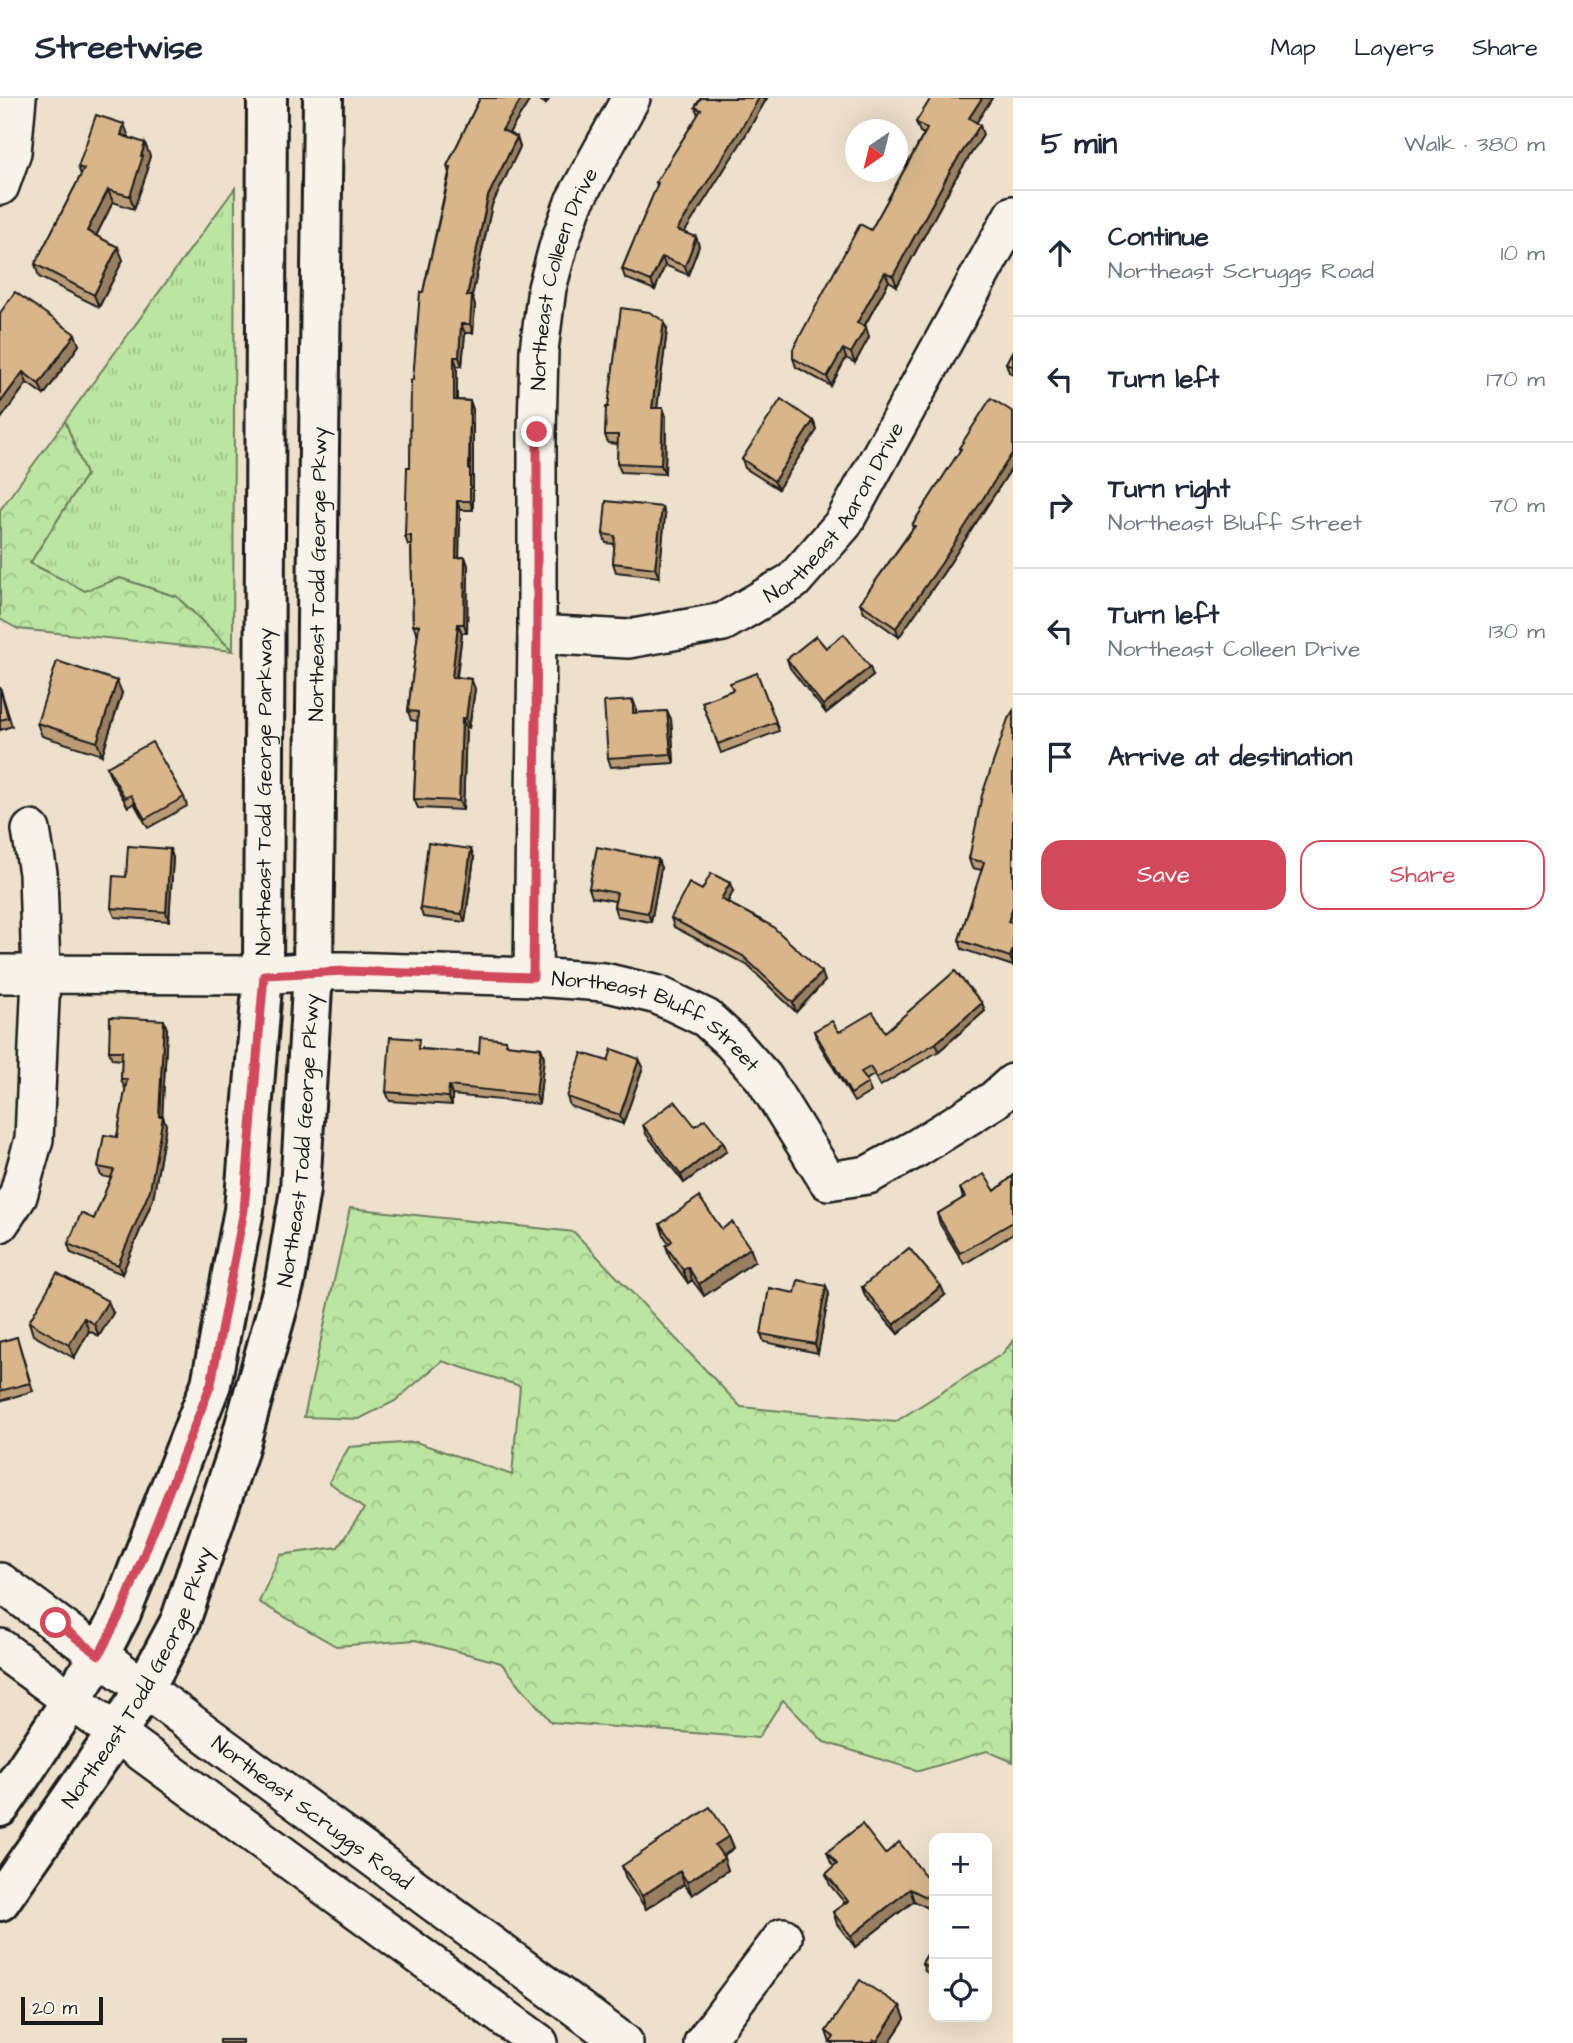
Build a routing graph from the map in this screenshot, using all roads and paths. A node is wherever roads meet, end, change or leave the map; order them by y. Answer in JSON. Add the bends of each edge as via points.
{"nodes":[{"id":1,"x":17,"y":98,"type":"edge"},
{"id":2,"x":267,"y":98,"type":"edge"},
{"id":3,"x":323,"y":98,"type":"edge"},
{"id":4,"x":631,"y":98,"type":"edge"},
{"id":5,"x":0,"y":186,"type":"edge"},
{"id":6,"x":1013,"y":215,"type":"edge"},
{"id":7,"x":537,"y":634,"type":"junction"},
{"id":8,"x":32,"y":830,"type":"dead end"},
{"id":9,"x":313,"y":971,"type":"junction"},
{"id":10,"x":0,"y":974,"type":"edge"},
{"id":11,"x":264,"y":975,"type":"junction"},
{"id":12,"x":41,"y":976,"type":"junction"},
{"id":13,"x":533,"y":977,"type":"junction"},
{"id":14,"x":1013,"y":1083,"type":"edge"},
{"id":15,"x":0,"y":1223,"type":"edge"},
{"id":16,"x":0,"y":1582,"type":"edge"},
{"id":17,"x":0,"y":1648,"type":"edge"},
{"id":18,"x":99,"y":1655,"type":"junction"},
{"id":19,"x":144,"y":1689,"type":"junction"},
{"id":20,"x":71,"y":1702,"type":"junction"},
{"id":21,"x":116,"y":1734,"type":"junction"},
{"id":22,"x":0,"y":1807,"type":"edge"},
{"id":23,"x":0,"y":1901,"type":"edge"},
{"id":24,"x":783,"y":1937,"type":"dead end"},
{"id":25,"x":539,"y":2043,"type":"edge"},
{"id":26,"x":624,"y":2043,"type":"edge"},
{"id":27,"x":703,"y":2043,"type":"edge"}],
"edges":[{"from":1,"to":5,"type":"street","via":[[12,152]]},
{"from":2,"to":11,"type":"main road","name":"Northeast Todd George Parkway"},
{"from":3,"to":9,"type":"main road","name":"Northeast Todd George Pkwy"},
{"from":4,"to":7,"type":"street","name":"Northeast Colleen Drive","via":[[574,202],[547,288],[539,350]]},
{"from":6,"to":7,"type":"street","name":"Northeast Aaron Drive","via":[[842,524],[793,581],[723,622],[628,639]]},
{"from":7,"to":13,"type":"street","name":"Northeast Colleen Drive"},
{"from":8,"to":12,"type":"street"},
{"from":9,"to":11,"type":"street","name":"Northeast Bluff Street"},
{"from":9,"to":13,"type":"street","name":"Northeast Bluff Street"},
{"from":9,"to":19,"type":"main road","name":"Northeast Todd George Pkwy","via":[[300,1190],[285,1281],[237,1454],[180,1622]]},
{"from":10,"to":12,"type":"street","name":"Northeast Bluff Street"},
{"from":11,"to":12,"type":"street","name":"Northeast Bluff Street"},
{"from":11,"to":18,"type":"main road","name":"Northeast Todd George Parkway","via":[[244,1210],[211,1384],[121,1613]]},
{"from":12,"to":15,"type":"street","via":[[34,1139],[18,1196]]},
{"from":13,"to":14,"type":"street","name":"Northeast Bluff Street","via":[[604,982],[648,992],[706,1018],[764,1079],[828,1181],[868,1175],[994,1100]]},
{"from":16,"to":18,"type":"street","name":"Northeast Scruggs Road"},
{"from":17,"to":20,"type":"street"},
{"from":18,"to":19,"type":"street","name":"Northeast Scruggs Road"},
{"from":18,"to":20,"type":"main road","name":"Northeast Todd George Parkway"},
{"from":19,"to":21,"type":"main road","name":"Northeast Todd George Pkwy"},
{"from":19,"to":26,"type":"street","name":"Northeast Scruggs Road"},
{"from":20,"to":21,"type":"street"},
{"from":20,"to":22,"type":"main road","name":"Northeast Todd George Parkway"},
{"from":21,"to":23,"type":"main road","name":"Northeast Todd George Pkwy"},
{"from":21,"to":25,"type":"street"},
{"from":24,"to":27,"type":"street"}]}
